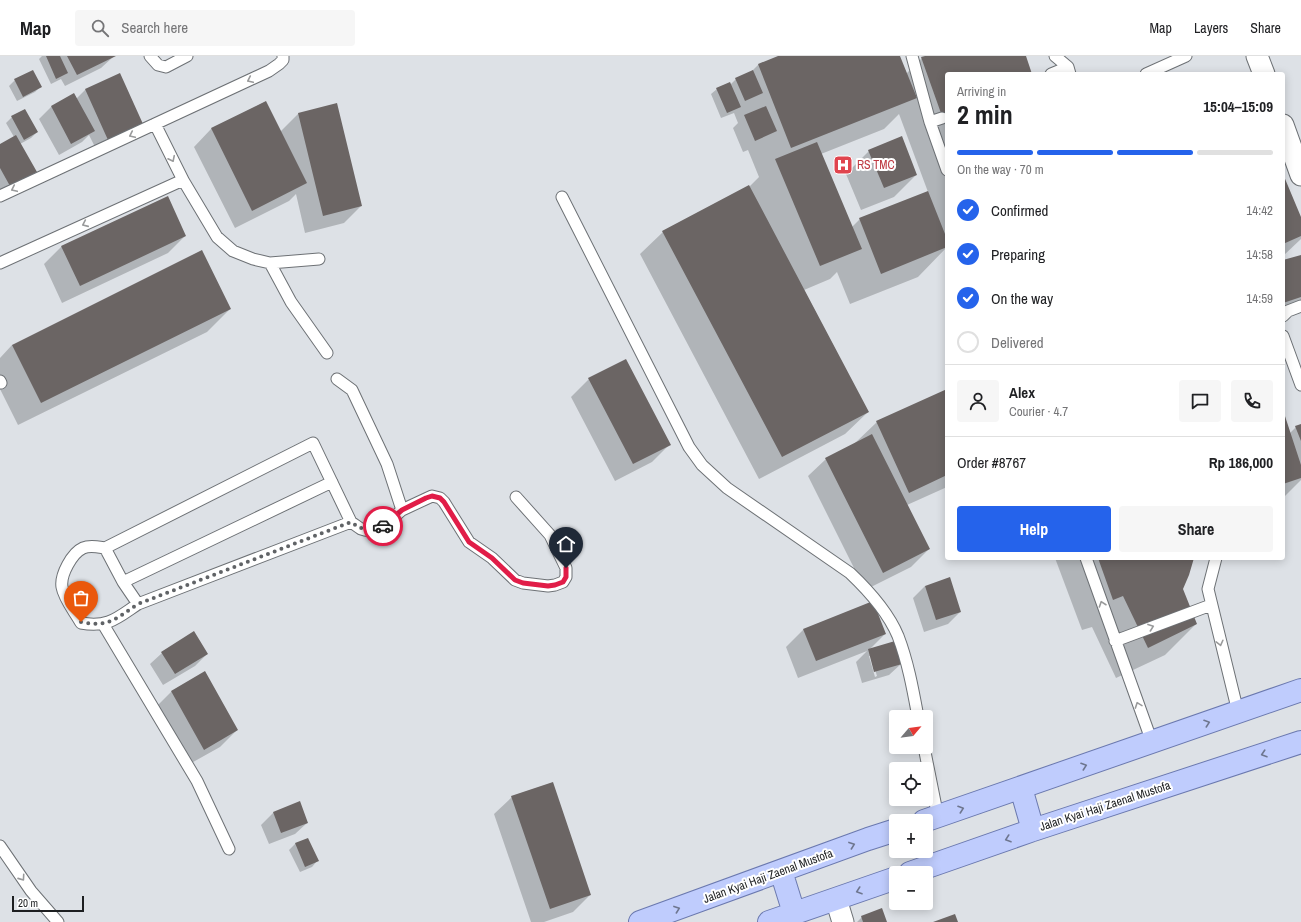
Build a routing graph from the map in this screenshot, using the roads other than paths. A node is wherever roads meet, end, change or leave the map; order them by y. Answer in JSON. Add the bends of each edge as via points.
{"nodes":[{"id":1,"x":150,"y":56,"type":"edge"},
{"id":2,"x":187,"y":56,"type":"edge"},
{"id":3,"x":282,"y":56,"type":"edge"},
{"id":4,"x":912,"y":56,"type":"edge"},
{"id":5,"x":1055,"y":56,"type":"edge"},
{"id":6,"x":1186,"y":56,"type":"edge"},
{"id":7,"x":1257,"y":56,"type":"edge"},
{"id":8,"x":1069,"y":70,"type":"edge"},
{"id":9,"x":1150,"y":72,"type":"edge"},
{"id":10,"x":1263,"y":72,"type":"edge"},
{"id":11,"x":942,"y":118,"type":"dead end"},
{"id":12,"x":930,"y":122,"type":"junction"},
{"id":13,"x":155,"y":124,"type":"junction"},
{"id":14,"x":1285,"y":131,"type":"edge"},
{"id":15,"x":945,"y":164,"type":"edge"},
{"id":16,"x":1301,"y":175,"type":"edge"},
{"id":17,"x":183,"y":180,"type":"junction"},
{"id":18,"x":0,"y":196,"type":"edge"},
{"id":19,"x":562,"y":197,"type":"dead end"},
{"id":20,"x":319,"y":259,"type":"dead end"},
{"id":21,"x":0,"y":263,"type":"edge"},
{"id":22,"x":270,"y":263,"type":"junction"},
{"id":23,"x":1301,"y":306,"type":"edge"},
{"id":24,"x":1285,"y":314,"type":"edge"},
{"id":25,"x":1285,"y":341,"type":"edge"},
{"id":26,"x":327,"y":353,"type":"dead end"},
{"id":27,"x":336,"y":379,"type":"dead end"},
{"id":28,"x":1301,"y":385,"type":"edge"},
{"id":29,"x":332,"y":482,"type":"junction"},
{"id":30,"x":516,"y":497,"type":"dead end"},
{"id":31,"x":402,"y":510,"type":"junction"},
{"id":32,"x":351,"y":522,"type":"junction"},
{"id":33,"x":105,"y":548,"type":"junction"},
{"id":34,"x":1087,"y":560,"type":"edge"},
{"id":35,"x":1215,"y":560,"type":"edge"},
{"id":36,"x":123,"y":582,"type":"junction"},
{"id":37,"x":138,"y":604,"type":"junction"},
{"id":38,"x":1211,"y":605,"type":"junction"},
{"id":39,"x":103,"y":624,"type":"junction"},
{"id":40,"x":1115,"y":641,"type":"junction"},
{"id":41,"x":1301,"y":690,"type":"edge"},
{"id":42,"x":917,"y":710,"type":"edge"},
{"id":43,"x":1238,"y":712,"type":"junction"},
{"id":44,"x":1152,"y":742,"type":"junction"},
{"id":45,"x":1301,"y":742,"type":"edge"},
{"id":46,"x":925,"y":754,"type":"edge"},
{"id":47,"x":1021,"y":788,"type":"junction"},
{"id":48,"x":931,"y":814,"type":"edge"},
{"id":49,"x":933,"y":818,"type":"edge"},
{"id":50,"x":1033,"y":830,"type":"junction"},
{"id":51,"x":889,"y":832,"type":"edge"},
{"id":52,"x":0,"y":846,"type":"edge"},
{"id":53,"x":229,"y":849,"type":"dead end"},
{"id":54,"x":930,"y":866,"type":"edge"},
{"id":55,"x":781,"y":871,"type":"junction"},
{"id":56,"x":889,"y":880,"type":"edge"},
{"id":57,"x":836,"y":899,"type":"junction"},
{"id":58,"x":794,"y":913,"type":"junction"},
{"id":59,"x":58,"y":922,"type":"edge"},
{"id":60,"x":640,"y":922,"type":"edge"},
{"id":61,"x":769,"y":922,"type":"edge"},
{"id":62,"x":843,"y":922,"type":"edge"}],
"edges":[{"from":1,"to":2,"type":"lane","via":[[158,65],[166,67]]},
{"from":3,"to":13,"type":"lane","one_way":true,"via":[[279,64],[269,71]]},
{"from":4,"to":12,"type":"lane"},
{"from":5,"to":8,"type":"lane"},
{"from":6,"to":9,"type":"lane"},
{"from":7,"to":10,"type":"street"},
{"from":11,"to":12,"type":"lane"},
{"from":12,"to":15,"type":"lane"},
{"from":13,"to":17,"type":"lane","one_way":true},
{"from":13,"to":18,"type":"lane","one_way":true},
{"from":14,"to":16,"type":"street"},
{"from":17,"to":21,"type":"lane","one_way":true},
{"from":17,"to":22,"type":"lane","via":[[217,237],[233,251]]},
{"from":19,"to":42,"type":"lane","via":[[689,447],[702,465],[727,488],[850,573],[867,589],[886,614],[898,636],[910,675]]},
{"from":20,"to":22,"type":"lane"},
{"from":22,"to":26,"type":"lane","via":[[291,302]]},
{"from":23,"to":24,"type":"lane"},
{"from":25,"to":28,"type":"lane"},
{"from":27,"to":31,"type":"lane","via":[[352,390],[387,464]]},
{"from":29,"to":32,"type":"lane"},
{"from":29,"to":33,"type":"lane","via":[[313,443]]},
{"from":29,"to":36,"type":"lane"},
{"from":30,"to":31,"type":"lane","via":[[550,535],[566,568],[563,582],[548,586],[515,580],[492,558],[469,542],[440,498],[432,496]]},
{"from":31,"to":32,"type":"lane","via":[[382,528],[362,529]]},
{"from":32,"to":37,"type":"lane"},
{"from":33,"to":36,"type":"lane"},
{"from":33,"to":39,"type":"lane","via":[[92,546],[76,553],[68,565],[62,586],[65,596],[81,622]]},
{"from":40,"to":34,"type":"lane","one_way":true},
{"from":35,"to":38,"type":"lane","via":[[1208,589]]},
{"from":36,"to":37,"type":"lane"},
{"from":37,"to":39,"type":"lane"},
{"from":40,"to":38,"type":"lane","one_way":true},
{"from":38,"to":43,"type":"lane","one_way":true},
{"from":39,"to":53,"type":"lane","via":[[197,781]]},
{"from":44,"to":40,"type":"lane","one_way":true},
{"from":41,"to":43,"type":"main road"},
{"from":44,"to":43,"type":"main road","one_way":true},
{"from":47,"to":44,"type":"main road","one_way":true},
{"from":45,"to":50,"type":"main road","name":"Jalan Kyai Haji Zaenal Mustofa","one_way":true},
{"from":46,"to":48,"type":"lane"},
{"from":49,"to":47,"type":"main road","one_way":true},
{"from":47,"to":50,"type":"main road"},
{"from":50,"to":54,"type":"main road","name":"Jalan Kyai Haji Zaenal Mustofa","one_way":true},
{"from":55,"to":51,"type":"main road","name":"Jalan Kyai Haji Zaenal Mustofa","one_way":true},
{"from":52,"to":59,"type":"lane","one_way":true,"via":[[31,891]]},
{"from":55,"to":58,"type":"main road"},
{"from":60,"to":55,"type":"main road","name":"Jalan Kyai Haji Zaenal Mustofa","one_way":true},
{"from":56,"to":57,"type":"main road","one_way":true},
{"from":57,"to":58,"type":"main road"},
{"from":57,"to":62,"type":"street"},
{"from":58,"to":61,"type":"main road"}]}
